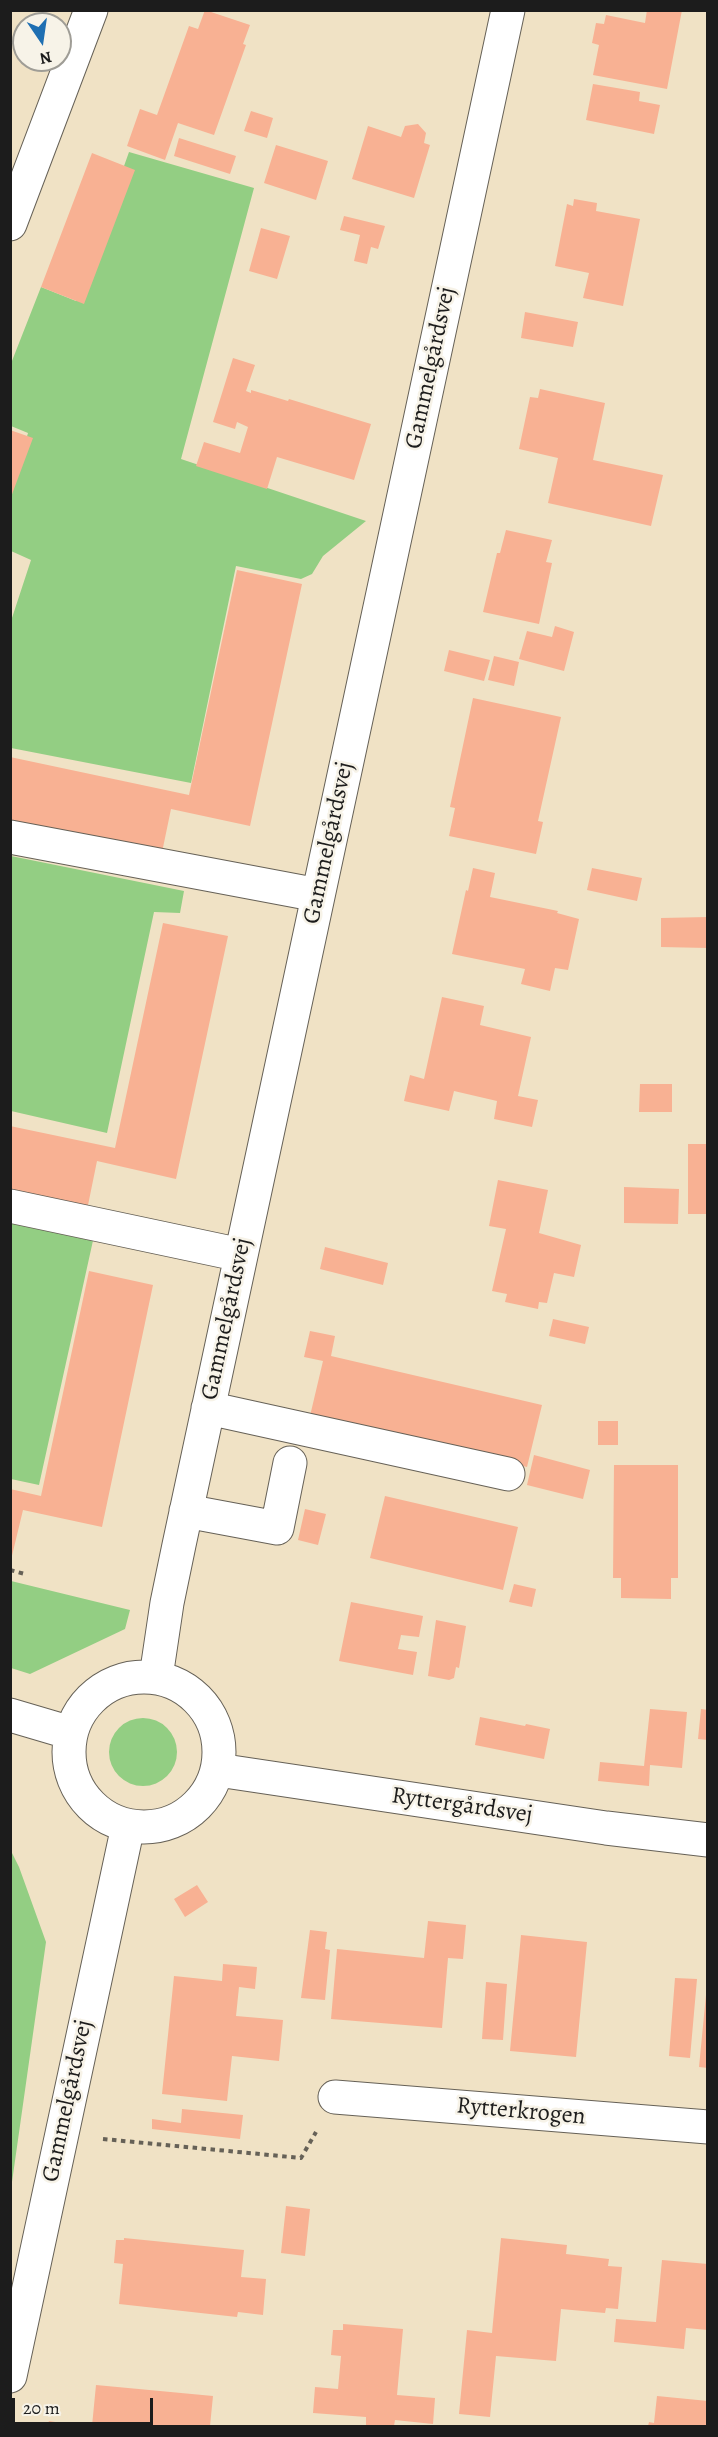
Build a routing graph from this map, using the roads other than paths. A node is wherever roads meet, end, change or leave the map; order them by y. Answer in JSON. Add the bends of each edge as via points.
{"nodes":[{"id":1,"x":91,"y":10,"type":"edge"},
{"id":2,"x":508,"y":10,"type":"edge"},
{"id":3,"x":10,"y":224,"type":"edge"},
{"id":4,"x":10,"y":837,"type":"edge"},
{"id":5,"x":318,"y":895,"type":"junction"},
{"id":6,"x":10,"y":1206,"type":"edge"},
{"id":7,"x":241,"y":1255,"type":"junction"},
{"id":8,"x":208,"y":1408,"type":"junction"},
{"id":9,"x":290,"y":1463,"type":"dead end"},
{"id":10,"x":508,"y":1474,"type":"dead end"},
{"id":11,"x":186,"y":1511,"type":"junction"},
{"id":12,"x":156,"y":1677,"type":"junction"},
{"id":13,"x":10,"y":1715,"type":"edge"},
{"id":14,"x":71,"y":1733,"type":"junction"},
{"id":15,"x":218,"y":1770,"type":"junction"},
{"id":16,"x":128,"y":1826,"type":"junction"},
{"id":17,"x":708,"y":1840,"type":"edge"},
{"id":18,"x":335,"y":2097,"type":"road end"},
{"id":19,"x":708,"y":2127,"type":"edge"},
{"id":20,"x":10,"y":2376,"type":"edge"}],
"edges":[{"from":1,"to":3,"type":"street"},
{"from":2,"to":5,"type":"street","name":"Gammelgårdsvej"},
{"from":4,"to":5,"type":"street"},
{"from":5,"to":7,"type":"street","name":"Gammelgårdsvej"},
{"from":6,"to":7,"type":"street"},
{"from":7,"to":8,"type":"street","name":"Gammelgårdsvej"},
{"from":8,"to":10,"type":"street"},
{"from":8,"to":11,"type":"street","name":"Gammelgårdsvej"},
{"from":9,"to":11,"type":"street","via":[[277,1528]]},
{"from":11,"to":12,"type":"street","name":"Gammelgårdsvej","via":[[166,1603]]},
{"from":12,"to":14,"type":"street","via":[[134,1677],[94,1695],[80,1712]]},
{"from":12,"to":15,"type":"street","via":[[189,1690],[212,1718],[220,1752]]},
{"from":13,"to":14,"type":"street"},
{"from":14,"to":16,"type":"street","via":[[68,1750],[75,1784],[97,1812]]},
{"from":15,"to":16,"type":"street","via":[[200,1804],[184,1816],[148,1828]]},
{"from":15,"to":17,"type":"street","name":"Ryttergårdsvej"},
{"from":16,"to":20,"type":"street","name":"Gammelgårdsvej"},
{"from":18,"to":19,"type":"street","name":"Rytterkrogen"}]}
